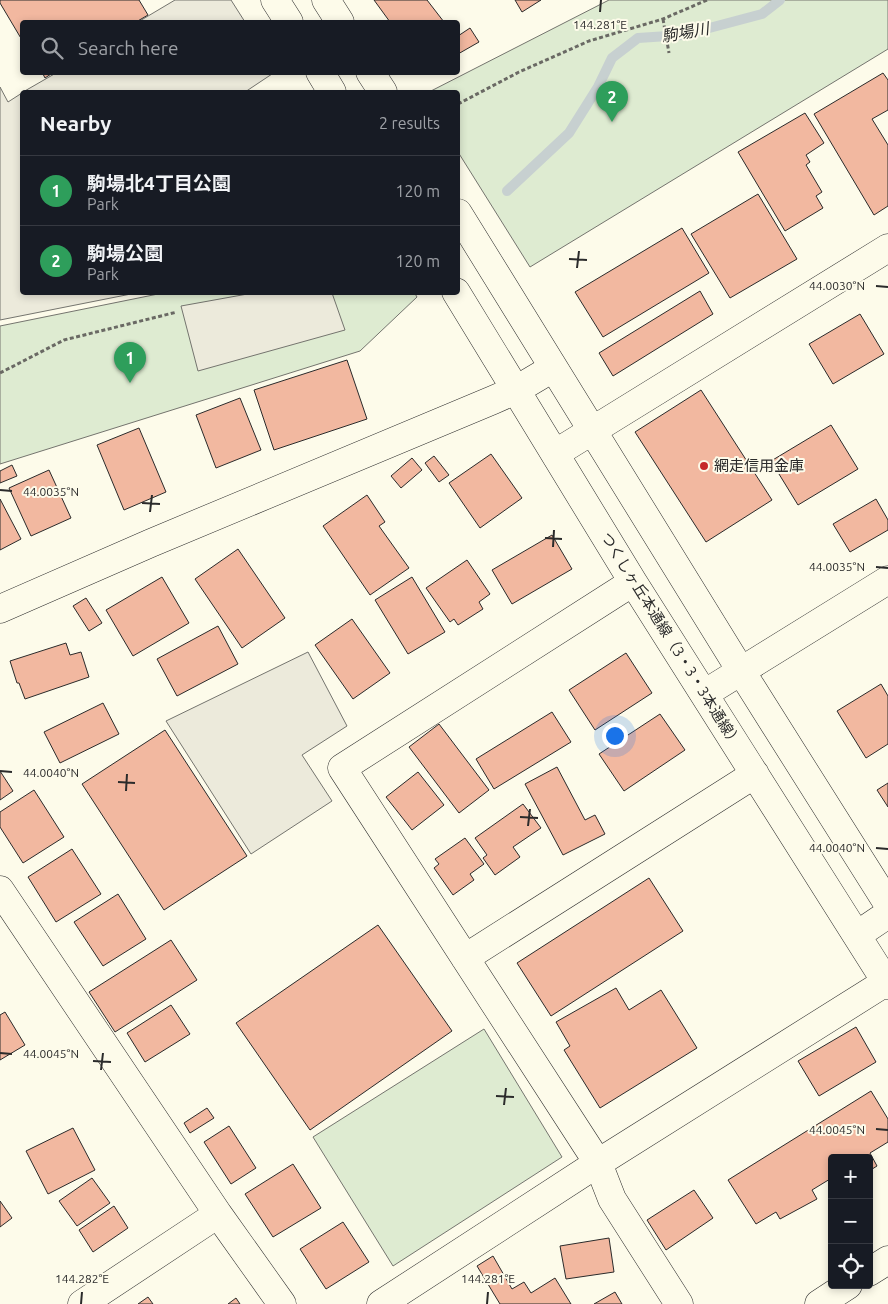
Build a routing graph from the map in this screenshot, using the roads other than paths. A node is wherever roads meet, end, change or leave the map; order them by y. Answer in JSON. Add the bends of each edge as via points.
{"nodes":[{"id":1,"x":275,"y":0,"type":"edge"},
{"id":2,"x":326,"y":0,"type":"edge"},
{"id":3,"x":288,"y":20,"type":"edge"},
{"id":4,"x":339,"y":20,"type":"edge"},
{"id":5,"x":322,"y":75,"type":"edge"},
{"id":6,"x":372,"y":75,"type":"edge"},
{"id":7,"x":331,"y":90,"type":"edge"},
{"id":8,"x":382,"y":90,"type":"edge"},
{"id":9,"x":460,"y":217,"type":"edge"},
{"id":10,"x":888,"y":248,"type":"edge"},
{"id":11,"x":458,"y":295,"type":"edge"},
{"id":12,"x":553,"y":368,"type":"junction"},
{"id":13,"x":516,"y":390,"type":"junction"},
{"id":14,"x":592,"y":431,"type":"junction"},
{"id":15,"x":556,"y":453,"type":"junction"},
{"id":16,"x":888,"y":580,"type":"edge"},
{"id":17,"x":634,"y":582,"type":"junction"},
{"id":18,"x":0,"y":609,"type":"edge"},
{"id":19,"x":740,"y":671,"type":"junction"},
{"id":20,"x":704,"y":694,"type":"junction"},
{"id":21,"x":755,"y":774,"type":"junction"},
{"id":22,"x":0,"y":890,"type":"edge"},
{"id":23,"x":888,"y":904,"type":"edge"},
{"id":24,"x":888,"y":914,"type":"edge"},
{"id":25,"x":857,"y":935,"type":"junction"},
{"id":26,"x":465,"y":958,"type":"junction"},
{"id":27,"x":887,"y":984,"type":"edge"},
{"id":28,"x":598,"y":1163,"type":"junction"},
{"id":29,"x":218,"y":1214,"type":"junction"},
{"id":30,"x":888,"y":1260,"type":"edge"},
{"id":31,"x":873,"y":1269,"type":"edge"},
{"id":32,"x":842,"y":1289,"type":"edge"},
{"id":33,"x":82,"y":1304,"type":"edge"},
{"id":34,"x":282,"y":1304,"type":"edge"},
{"id":35,"x":381,"y":1304,"type":"edge"},
{"id":36,"x":679,"y":1304,"type":"edge"},
{"id":37,"x":819,"y":1304,"type":"edge"}],
"edges":[{"from":1,"to":3,"type":"street"},
{"from":2,"to":4,"type":"street"},
{"from":5,"to":7,"type":"street"},
{"from":6,"to":8,"type":"street"},
{"from":9,"to":12,"type":"street"},
{"from":10,"to":14,"type":"street"},
{"from":11,"to":13,"type":"street","name":"つくしヶ丘本通線（3・3・3本通線）"},
{"from":12,"to":13,"type":"street"},
{"from":12,"to":14,"type":"street"},
{"from":13,"to":15,"type":"street","name":"つくしヶ丘本通線（3・3・3本通線）"},
{"from":13,"to":18,"type":"street"},
{"from":14,"to":15,"type":"street"},
{"from":14,"to":19,"type":"street"},
{"from":15,"to":17,"type":"street","name":"つくしヶ丘本通線（3・3・3本通線）"},
{"from":16,"to":19,"type":"street"},
{"from":17,"to":20,"type":"street","name":"つくしヶ丘本通線（3・3・3本通線）"},
{"from":17,"to":26,"type":"street","via":[[342,768]]},
{"from":19,"to":20,"type":"street"},
{"from":19,"to":23,"type":"street"},
{"from":20,"to":21,"type":"street","name":"つくしヶ丘本通線（3・3・3本通線）"},
{"from":21,"to":25,"type":"street","name":"つくしヶ丘本通線（3・3・3本通線）"},
{"from":21,"to":26,"type":"street"},
{"from":22,"to":29,"type":"street"},
{"from":24,"to":25,"type":"street"},
{"from":25,"to":27,"type":"street","name":"つくしヶ丘本通線（3・3・3本通線）"},
{"from":26,"to":28,"type":"street"},
{"from":27,"to":28,"type":"street"},
{"from":28,"to":35,"type":"street"},
{"from":28,"to":36,"type":"street","via":[[612,1199]]},
{"from":29,"to":33,"type":"street"},
{"from":29,"to":34,"type":"street"},
{"from":30,"to":31,"type":"street"},
{"from":32,"to":37,"type":"street"}]}
